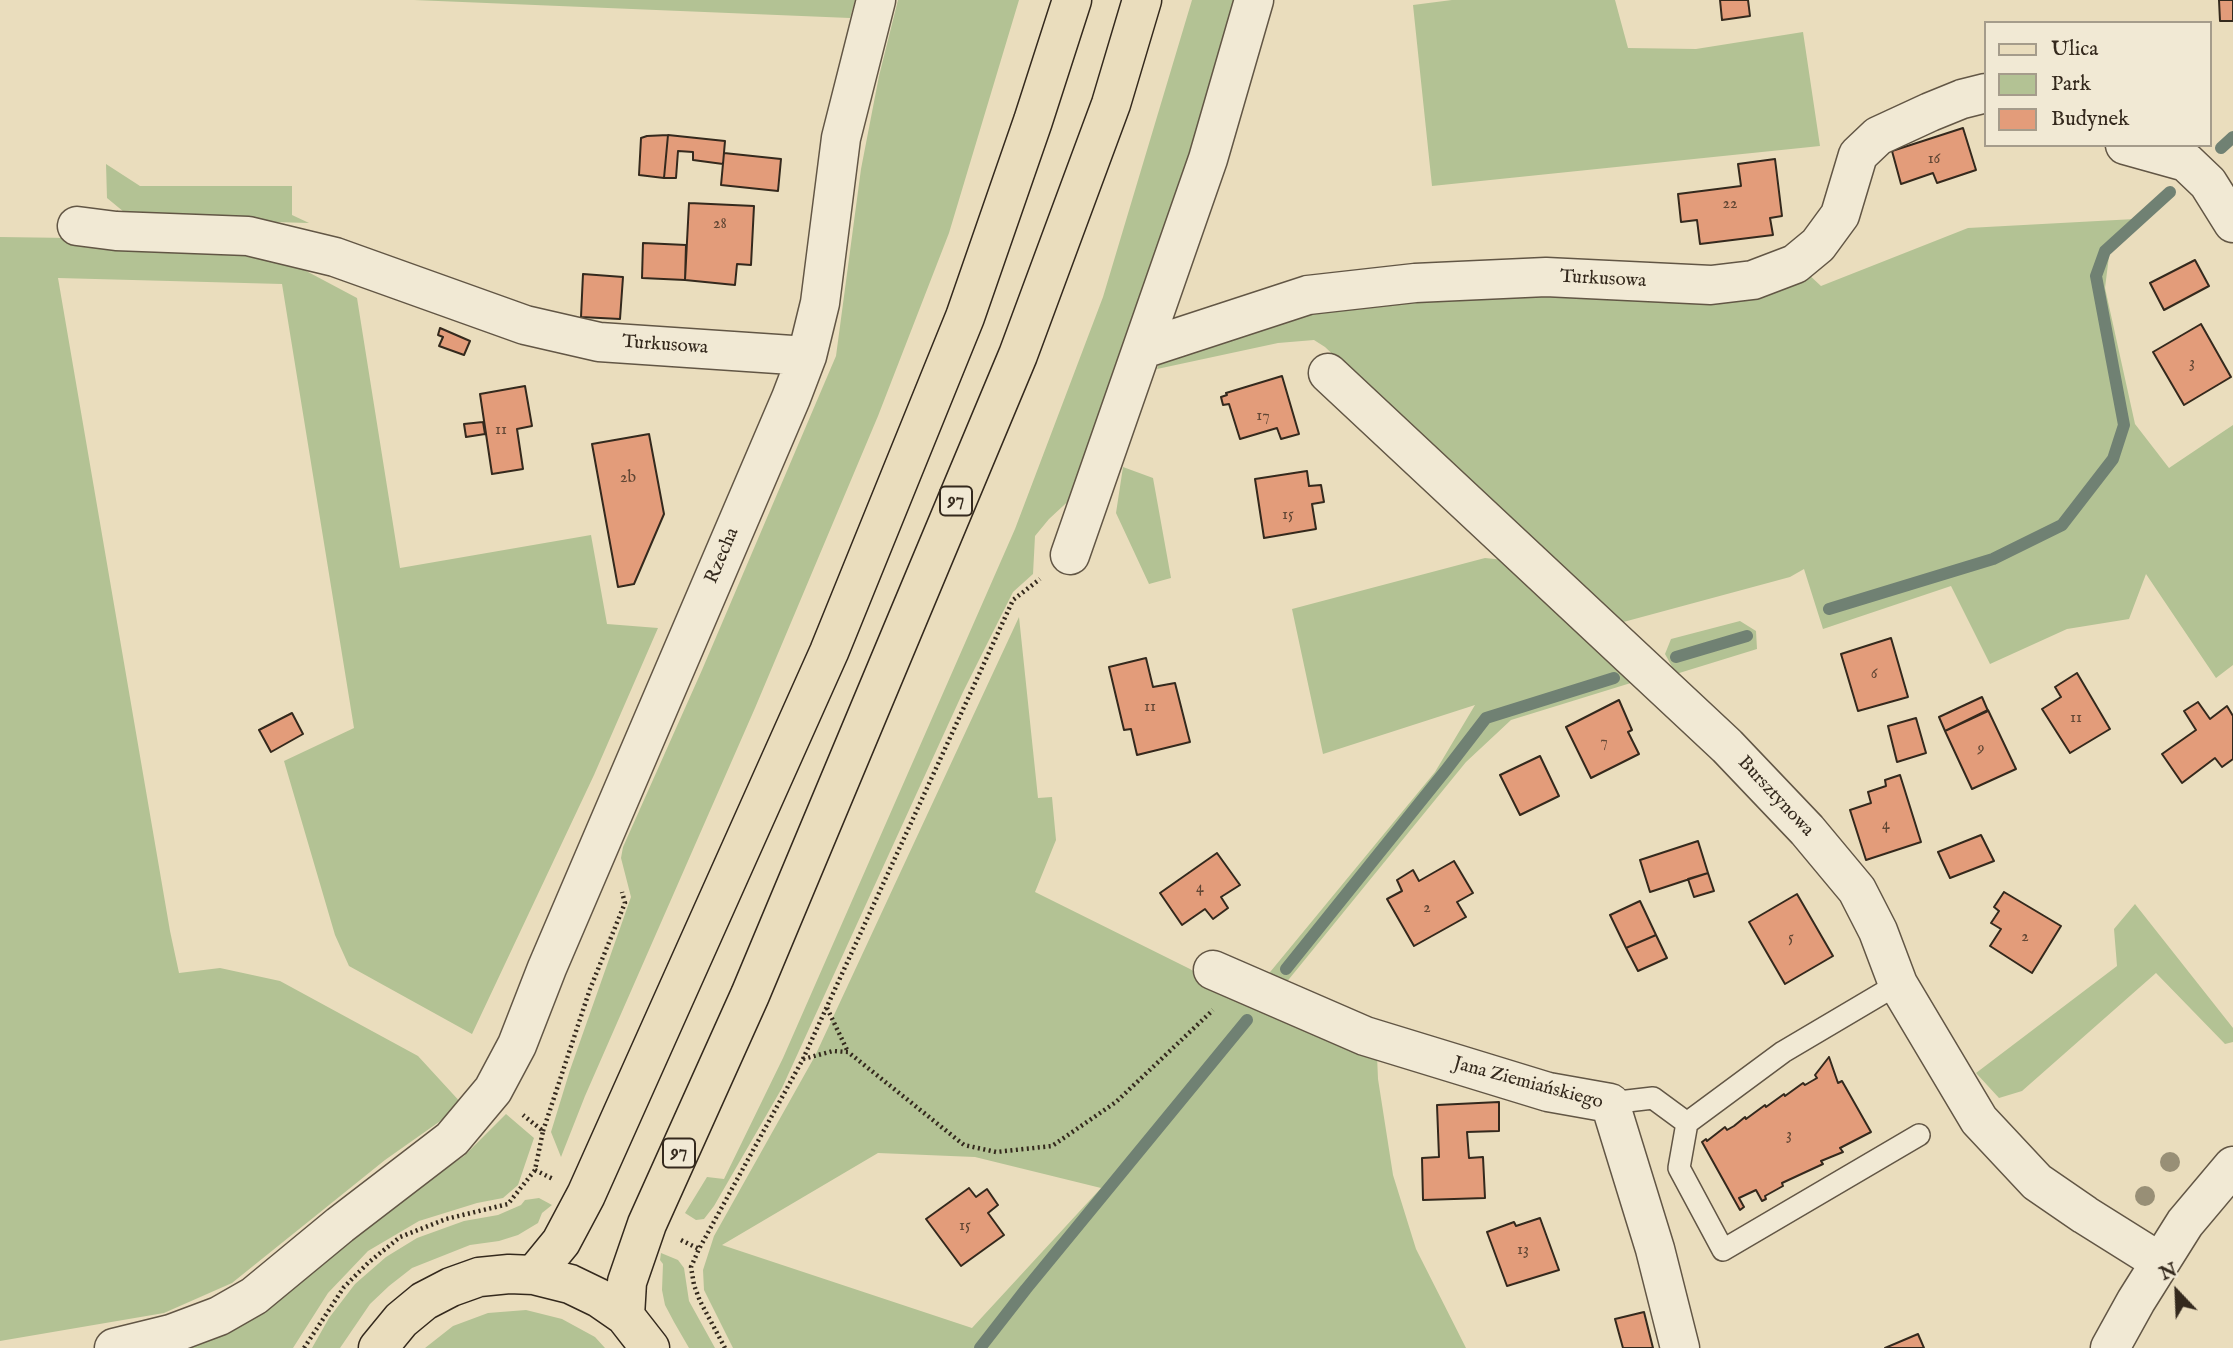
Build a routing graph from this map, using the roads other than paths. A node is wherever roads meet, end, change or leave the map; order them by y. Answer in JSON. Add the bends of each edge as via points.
{"nodes":[{"id":1,"x":876,"y":0,"type":"edge"},
{"id":2,"x":1072,"y":0,"type":"edge"},
{"id":3,"x":1142,"y":0,"type":"edge"},
{"id":4,"x":1254,"y":0,"type":"edge"},
{"id":5,"x":1984,"y":94,"type":"edge"},
{"id":6,"x":2132,"y":147,"type":"edge"},
{"id":7,"x":2233,"y":223,"type":"edge"},
{"id":8,"x":77,"y":226,"type":"dead end"},
{"id":9,"x":1143,"y":349,"type":"junction"},
{"id":10,"x":807,"y":356,"type":"junction"},
{"id":11,"x":1328,"y":373,"type":"dead end"},
{"id":12,"x":1070,"y":555,"type":"road end"},
{"id":13,"x":1213,"y":970,"type":"dead end"},
{"id":14,"x":1898,"y":984,"type":"junction"},
{"id":15,"x":1610,"y":1103,"type":"junction"},
{"id":16,"x":1687,"y":1123,"type":"junction"},
{"id":17,"x":1919,"y":1135,"type":"dead end"},
{"id":18,"x":2233,"y":1167,"type":"edge"},
{"id":19,"x":2160,"y":1262,"type":"junction"},
{"id":20,"x":534,"y":1275,"type":"junction"},
{"id":21,"x":625,"y":1316,"type":"junction"},
{"id":22,"x":114,"y":1348,"type":"edge"},
{"id":23,"x":378,"y":1348,"type":"edge"},
{"id":24,"x":650,"y":1348,"type":"edge"},
{"id":25,"x":1679,"y":1348,"type":"edge"},
{"id":26,"x":2110,"y":1348,"type":"edge"}],
"edges":[{"from":1,"to":10,"type":"street","name":"Rzecha","via":[[841,138],[820,303]]},
{"from":2,"to":20,"type":"main road","via":[[965,317],[829,652],[586,1195],[561,1242]]},
{"from":3,"to":21,"type":"main road","number":"97","via":[[1111,104],[1018,355],[750,995],[647,1224],[627,1282]]},
{"from":4,"to":9,"type":"street","via":[[1208,159]]},
{"from":5,"to":9,"type":"street","name":"Turkusowa","via":[[1940,107],[1878,136],[1858,155],[1840,215],[1818,244],[1794,264],[1753,281],[1711,285],[1546,277],[1415,283],[1308,295]]},
{"from":6,"to":7,"type":"street","via":[[2186,162],[2208,183]]},
{"from":8,"to":10,"type":"street","name":"Turkusowa","via":[[248,236],[335,257],[525,325],[598,342]]},
{"from":9,"to":12,"type":"street"},
{"from":10,"to":22,"type":"street","name":"Rzecha","via":[[517,1045],[493,1090],[452,1139],[254,1296],[219,1316],[171,1334]]},
{"from":11,"to":14,"type":"street","name":"Bursztynowa","via":[[1727,746],[1807,830],[1857,890]]},
{"from":13,"to":15,"type":"street","name":"Jana Ziemiańskiego","via":[[1365,1037],[1548,1092]]},
{"from":14,"to":16,"type":"lane","via":[[1783,1052]]},
{"from":14,"to":19,"type":"street","name":"Bursztynowa","via":[[1979,1119],[2007,1151],[2037,1182]]},
{"from":15,"to":16,"type":"lane","via":[[1653,1098]]},
{"from":15,"to":25,"type":"street","name":"Jana Ziemiańskiego","via":[[1655,1249]]},
{"from":16,"to":17,"type":"lane","via":[[1679,1168],[1723,1251]]},
{"from":18,"to":19,"type":"street"},
{"from":19,"to":26,"type":"street"},
{"from":20,"to":21,"type":"main road","via":[[570,1284]]},
{"from":20,"to":23,"type":"main road","via":[[480,1277],[451,1287],[401,1320]]},
{"from":21,"to":24,"type":"main road"}]}
